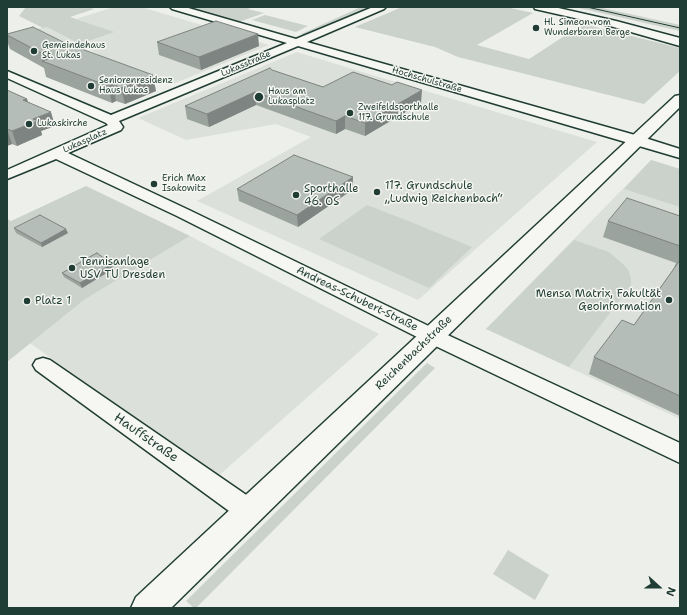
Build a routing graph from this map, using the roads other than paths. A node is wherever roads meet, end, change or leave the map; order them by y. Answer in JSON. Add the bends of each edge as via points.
{"nodes":[{"id":1,"x":175,"y":7,"type":"edge"},
{"id":2,"x":381,"y":7,"type":"edge"},
{"id":3,"x":539,"y":7,"type":"edge"},
{"id":4,"x":565,"y":7,"type":"edge"},
{"id":5,"x":680,"y":33,"type":"edge"},
{"id":6,"x":297,"y":42,"type":"junction"},
{"id":7,"x":680,"y":42,"type":"edge"},
{"id":8,"x":9,"y":77,"type":"edge"},
{"id":9,"x":680,"y":98,"type":"edge"},
{"id":10,"x":111,"y":120,"type":"junction"},
{"id":11,"x":637,"y":140,"type":"junction"},
{"id":12,"x":56,"y":153,"type":"junction"},
{"id":13,"x":680,"y":154,"type":"edge"},
{"id":14,"x":7,"y":175,"type":"edge"},
{"id":15,"x":432,"y":336,"type":"junction"},
{"id":16,"x":43,"y":365,"type":"dead end"},
{"id":17,"x":680,"y":454,"type":"edge"},
{"id":18,"x":249,"y":511,"type":"junction"},
{"id":19,"x":162,"y":604,"type":"edge"}],
"edges":[{"from":1,"to":6,"type":"street","name":"Hochschulstraße"},
{"from":2,"to":6,"type":"street","name":"Lukasstraße"},
{"from":3,"to":7,"type":"street","via":[[612,23]]},
{"from":4,"to":5,"type":"street"},
{"from":6,"to":10,"type":"street","name":"Lukasstraße"},
{"from":6,"to":11,"type":"street","name":"Hochschulstraße"},
{"from":8,"to":10,"type":"street","name":"Lukasplatz"},
{"from":9,"to":11,"type":"street","name":"Reichenbachstraße"},
{"from":10,"to":12,"type":"street","name":"Lukasplatz","via":[[116,127]]},
{"from":11,"to":13,"type":"street","name":"Hochschulstraße"},
{"from":11,"to":15,"type":"street","name":"Reichenbachstraße"},
{"from":12,"to":14,"type":"street","name":"Lukasplatz"},
{"from":12,"to":15,"type":"street","name":"Andreas-Schubert-Straße"},
{"from":15,"to":17,"type":"street","name":"Andreas-Schubert-Straße"},
{"from":15,"to":18,"type":"street","name":"Reichenbachstraße"},
{"from":16,"to":18,"type":"street","name":"Hauffstraße"},
{"from":18,"to":19,"type":"street","name":"Reichenbachstraße"}]}
